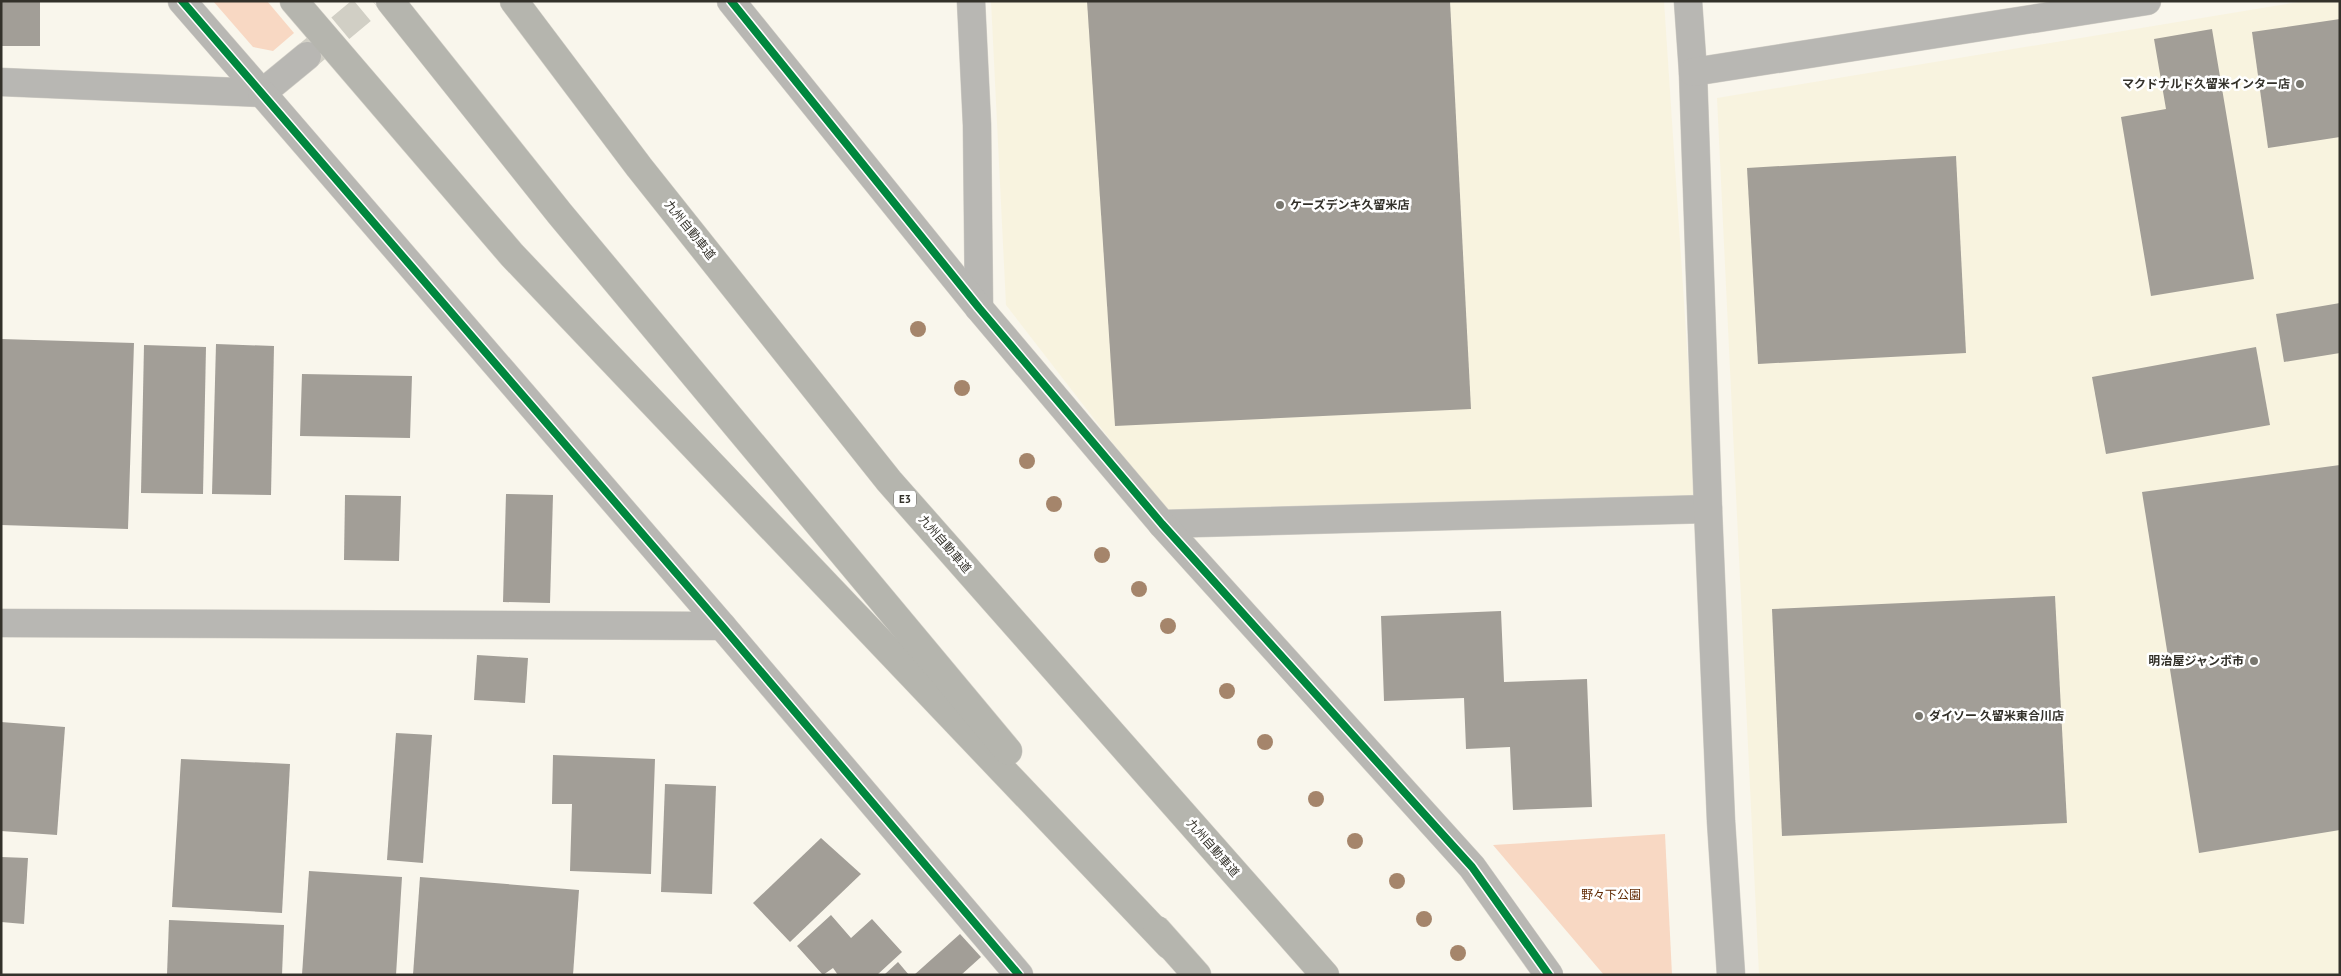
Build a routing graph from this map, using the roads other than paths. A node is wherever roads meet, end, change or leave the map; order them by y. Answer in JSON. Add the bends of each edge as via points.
{"nodes":[{"id":1,"x":182,"y":1,"type":"edge"},
{"id":2,"x":294,"y":1,"type":"edge"},
{"id":3,"x":390,"y":1,"type":"edge"},
{"id":4,"x":514,"y":1,"type":"edge"},
{"id":5,"x":731,"y":1,"type":"edge"},
{"id":6,"x":971,"y":1,"type":"edge"},
{"id":7,"x":1688,"y":1,"type":"edge"},
{"id":8,"x":2147,"y":1,"type":"edge"},
{"id":9,"x":307,"y":56,"type":"tunnel mouth"},
{"id":10,"x":1693,"y":72,"type":"junction"},
{"id":11,"x":1,"y":82,"type":"edge"},
{"id":12,"x":262,"y":93,"type":"junction"},
{"id":13,"x":979,"y":308,"type":"junction"},
{"id":14,"x":1708,"y":509,"type":"junction"},
{"id":15,"x":1162,"y":524,"type":"junction"},
{"id":16,"x":1,"y":623,"type":"edge"},
{"id":17,"x":722,"y":626,"type":"junction"},
{"id":18,"x":1169,"y":944,"type":"junction"},
{"id":19,"x":1019,"y":975,"type":"edge"},
{"id":20,"x":1197,"y":975,"type":"edge"},
{"id":21,"x":1324,"y":975,"type":"edge"},
{"id":22,"x":1550,"y":975,"type":"edge"},
{"id":23,"x":1731,"y":975,"type":"edge"}],
"edges":[{"from":1,"to":12,"type":"street"},
{"from":2,"to":18,"type":"highway","via":[[512,255]]},
{"from":3,"to":18,"type":"highway","via":[[560,214]]},
{"from":4,"to":21,"type":"highway","name":"九州自動車道","number":"E3","via":[[639,167],[889,481]]},
{"from":5,"to":13,"type":"street"},
{"from":6,"to":13,"type":"street","via":[[977,125]]},
{"from":7,"to":10,"type":"street"},
{"from":8,"to":10,"type":"street"},
{"from":9,"to":12,"type":"street"},
{"from":10,"to":14,"type":"street"},
{"from":11,"to":12,"type":"street"},
{"from":12,"to":17,"type":"street"},
{"from":13,"to":15,"type":"street"},
{"from":14,"to":15,"type":"street"},
{"from":14,"to":23,"type":"street","via":[[1720,811]]},
{"from":15,"to":22,"type":"street","via":[[1472,867]]},
{"from":16,"to":17,"type":"street"},
{"from":17,"to":19,"type":"street"},
{"from":18,"to":20,"type":"highway"}]}
